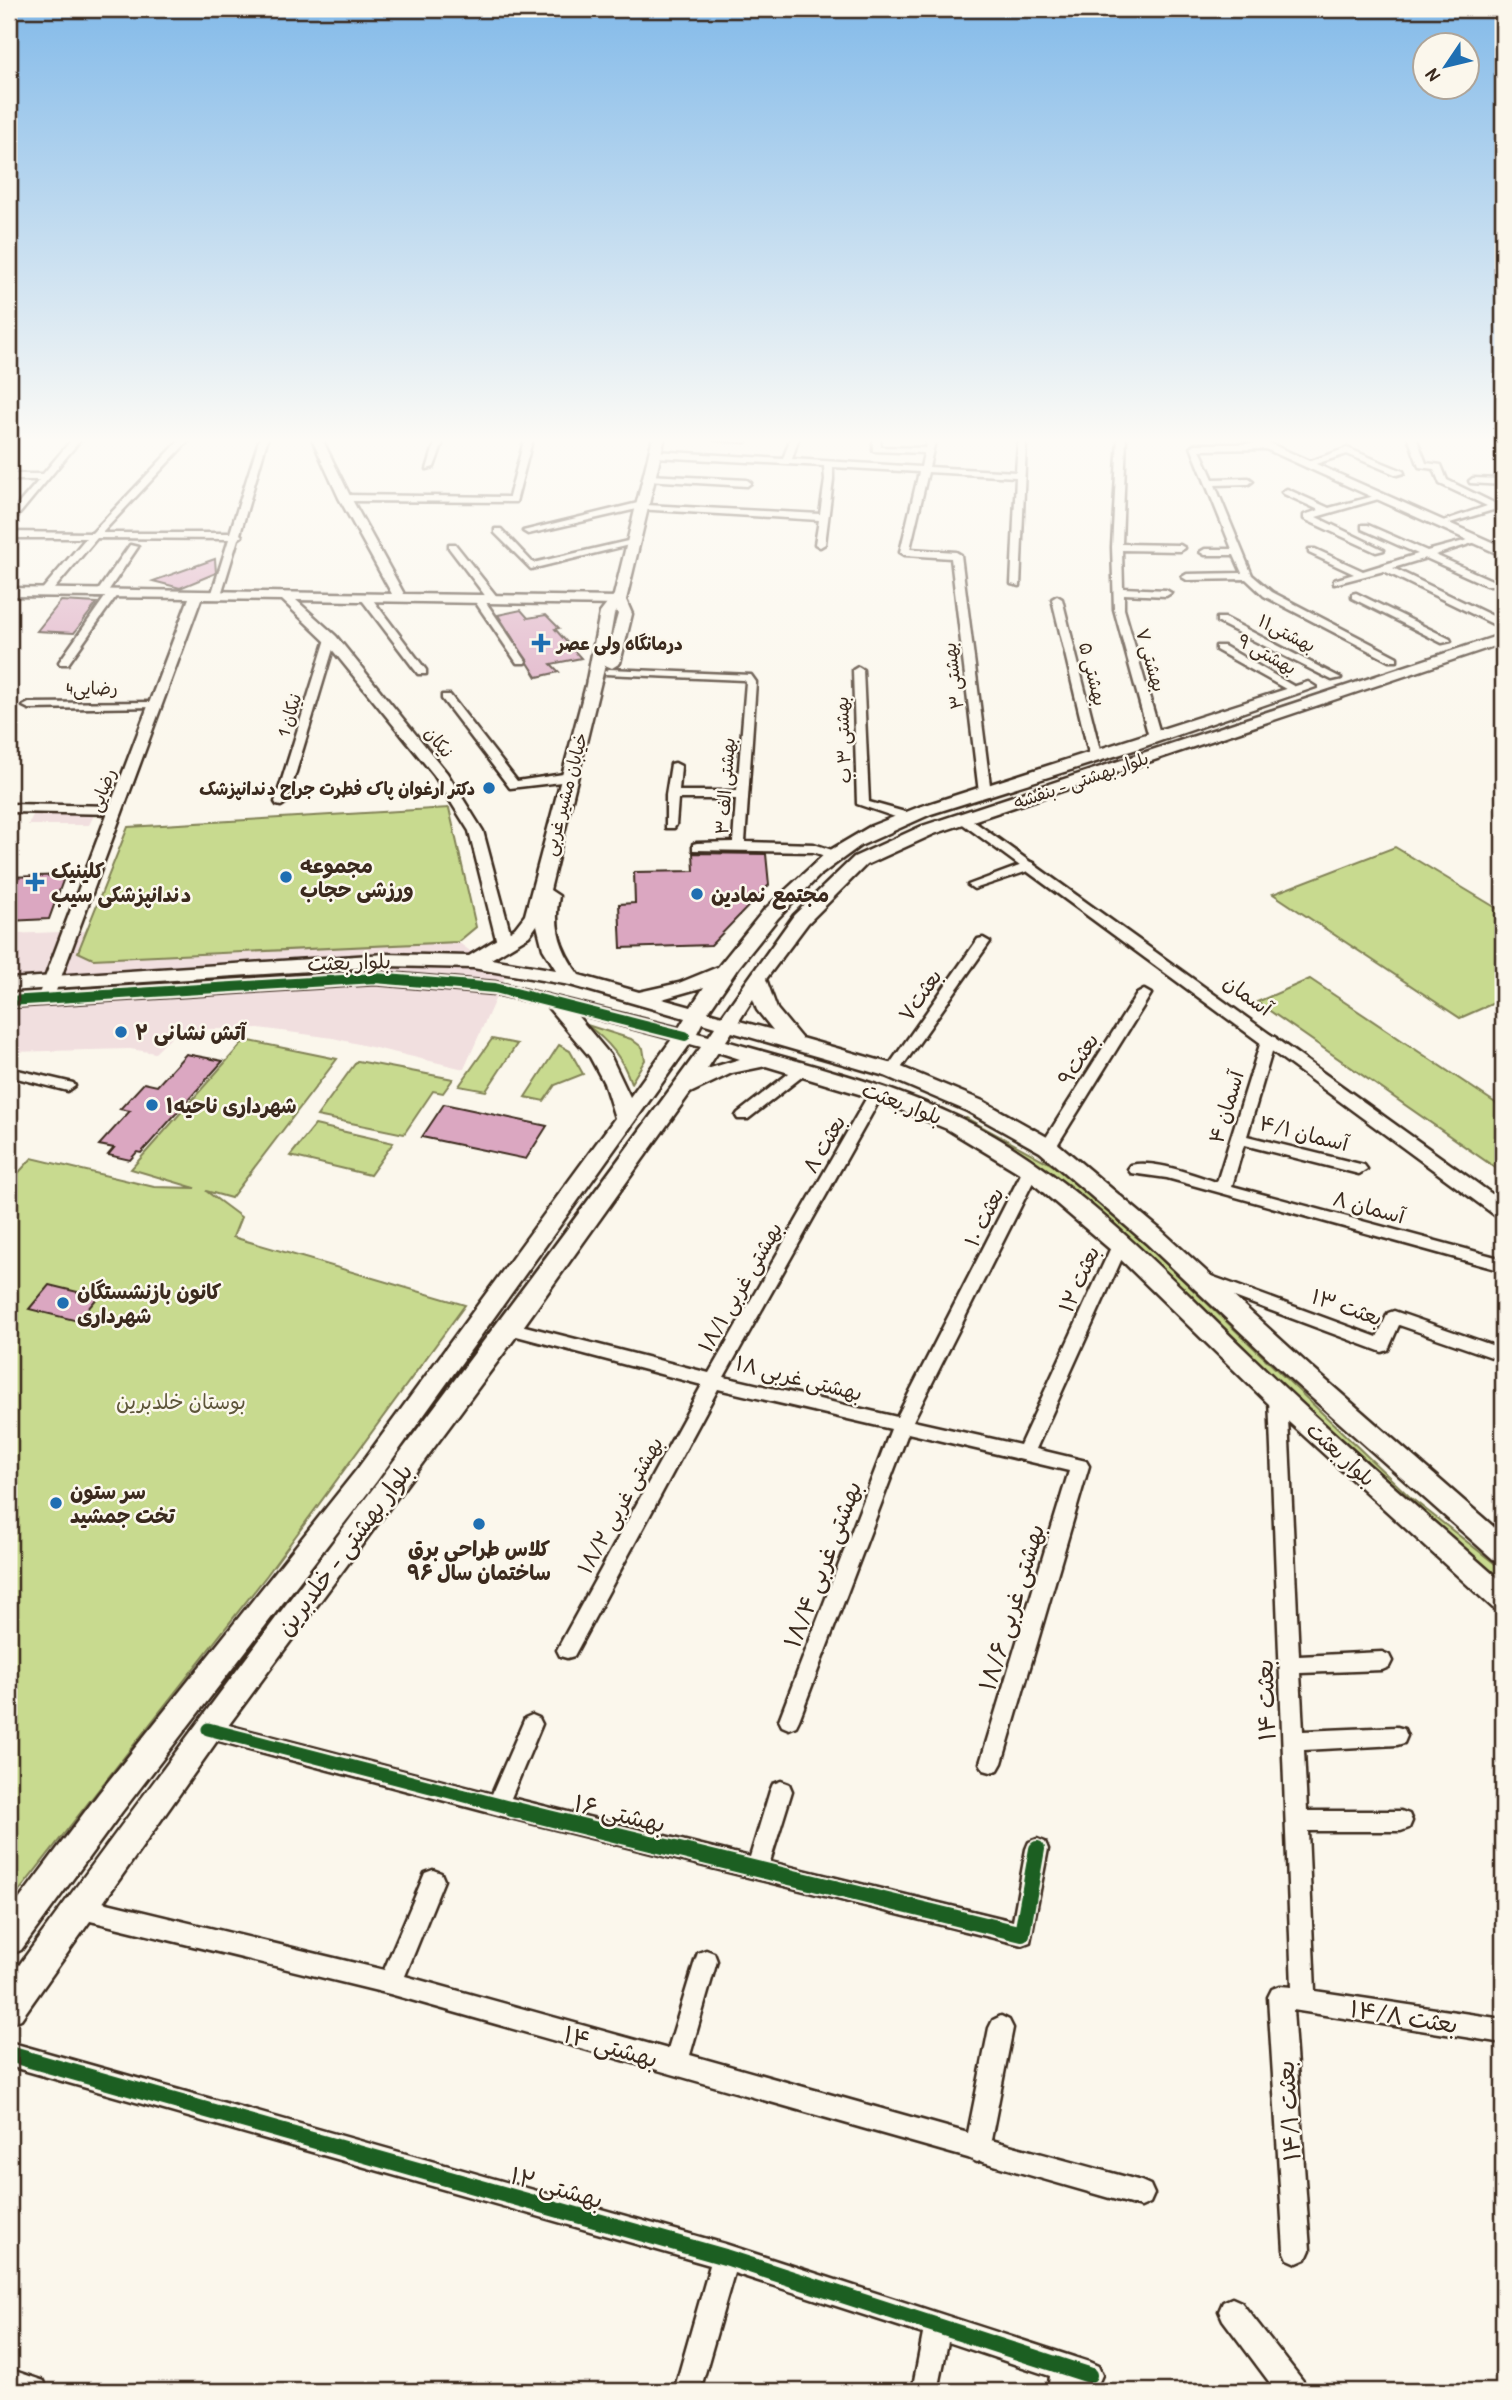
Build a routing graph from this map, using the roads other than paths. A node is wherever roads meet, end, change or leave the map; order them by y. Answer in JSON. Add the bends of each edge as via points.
{"nodes":[{"id":1,"x":81,"y":549,"type":"edge"},
{"id":2,"x":132,"y":549,"type":"edge"},
{"id":3,"x":232,"y":549,"type":"edge"},
{"id":4,"x":373,"y":549,"type":"edge"},
{"id":5,"x":454,"y":549,"type":"edge"},
{"id":6,"x":515,"y":549,"type":"edge"},
{"id":7,"x":606,"y":549,"type":"edge"},
{"id":8,"x":631,"y":549,"type":"edge"},
{"id":9,"x":906,"y":549,"type":"edge"},
{"id":10,"x":1018,"y":549,"type":"edge"},
{"id":11,"x":1117,"y":549,"type":"edge"},
{"id":12,"x":1151,"y":549,"type":"edge"},
{"id":13,"x":1238,"y":549,"type":"edge"},
{"id":14,"x":1414,"y":549,"type":"edge"},
{"id":15,"x":1441,"y":549,"type":"edge"},
{"id":16,"x":1312,"y":551,"type":"dead end"},
{"id":17,"x":1239,"y":552,"type":"junction"},
{"id":18,"x":1425,"y":554,"type":"junction"},
{"id":19,"x":1156,"y":562,"type":"dead end"},
{"id":20,"x":1210,"y":563,"type":"dead end"},
{"id":21,"x":1384,"y":567,"type":"junction"},
{"id":22,"x":1362,"y":574,"type":"junction"},
{"id":23,"x":1248,"y":576,"type":"junction"},
{"id":24,"x":1186,"y":577,"type":"dead end"},
{"id":25,"x":1338,"y":582,"type":"dead end"},
{"id":26,"x":1490,"y":583,"type":"dead end"},
{"id":27,"x":1016,"y":584,"type":"dead end"},
{"id":28,"x":1118,"y":591,"type":"junction"},
{"id":29,"x":9,"y":592,"type":"edge"},
{"id":30,"x":1166,"y":593,"type":"dead end"},
{"id":31,"x":44,"y":594,"type":"junction"},
{"id":32,"x":106,"y":595,"type":"junction"},
{"id":33,"x":196,"y":596,"type":"junction"},
{"id":34,"x":216,"y":596,"type":"junction"},
{"id":35,"x":1356,"y":596,"type":"dead end"},
{"id":36,"x":286,"y":597,"type":"junction"},
{"id":37,"x":366,"y":598,"type":"junction"},
{"id":38,"x":401,"y":599,"type":"junction"},
{"id":39,"x":1056,"y":599,"type":"dead end"},
{"id":40,"x":479,"y":600,"type":"junction"},
{"id":41,"x":494,"y":600,"type":"junction"},
{"id":42,"x":619,"y":601,"type":"junction"},
{"id":43,"x":1222,"y":620,"type":"dead end"},
{"id":44,"x":1502,"y":627,"type":"edge"},
{"id":45,"x":331,"y":639,"type":"junction"},
{"id":46,"x":1446,"y":641,"type":"junction"},
{"id":47,"x":1220,"y":648,"type":"dead end"},
{"id":48,"x":1393,"y":659,"type":"junction"},
{"id":49,"x":521,"y":661,"type":"dead end"},
{"id":50,"x":64,"y":662,"type":"dead end"},
{"id":51,"x":858,"y":670,"type":"dead end"},
{"id":52,"x":422,"y":672,"type":"dead end"},
{"id":53,"x":609,"y":672,"type":"junction"},
{"id":54,"x":1336,"y":678,"type":"junction"},
{"id":55,"x":1297,"y":691,"type":"junction"},
{"id":56,"x":446,"y":697,"type":"dead end"},
{"id":57,"x":155,"y":705,"type":"junction"},
{"id":58,"x":29,"y":706,"type":"dead end"},
{"id":59,"x":1206,"y":720,"type":"junction"},
{"id":60,"x":1225,"y":732,"type":"junction"},
{"id":61,"x":1155,"y":737,"type":"junction"},
{"id":62,"x":1096,"y":758,"type":"junction"},
{"id":63,"x":675,"y":766,"type":"dead end"},
{"id":64,"x":570,"y":777,"type":"junction"},
{"id":65,"x":985,"y":793,"type":"junction"},
{"id":66,"x":672,"y":795,"type":"junction"},
{"id":67,"x":741,"y":795,"type":"junction"},
{"id":68,"x":281,"y":802,"type":"dead end"},
{"id":69,"x":9,"y":808,"type":"edge"},
{"id":70,"x":116,"y":810,"type":"junction"},
{"id":71,"x":908,"y":817,"type":"junction"},
{"id":72,"x":965,"y":819,"type":"junction"},
{"id":73,"x":670,"y":825,"type":"dead end"},
{"id":74,"x":739,"y":845,"type":"junction"},
{"id":75,"x":697,"y":848,"type":"dead end"},
{"id":76,"x":834,"y":855,"type":"junction"},
{"id":77,"x":1030,"y":866,"type":"junction"},
{"id":78,"x":974,"y":885,"type":"dead end"},
{"id":79,"x":522,"y":932,"type":"junction"},
{"id":80,"x":546,"y":935,"type":"junction"},
{"id":81,"x":983,"y":942,"type":"dead end"},
{"id":82,"x":505,"y":943,"type":"junction"},
{"id":83,"x":473,"y":962,"type":"junction"},
{"id":84,"x":729,"y":970,"type":"junction"},
{"id":85,"x":572,"y":979,"type":"junction"},
{"id":86,"x":756,"y":979,"type":"junction"},
{"id":87,"x":9,"y":985,"type":"edge"},
{"id":88,"x":48,"y":990,"type":"junction"},
{"id":89,"x":1144,"y":994,"type":"dead end"},
{"id":90,"x":635,"y":998,"type":"junction"},
{"id":91,"x":9,"y":1001,"type":"edge"},
{"id":92,"x":554,"y":1001,"type":"junction"},
{"id":93,"x":728,"y":1023,"type":"junction"},
{"id":94,"x":691,"y":1025,"type":"junction"},
{"id":95,"x":1269,"y":1038,"type":"junction"},
{"id":96,"x":714,"y":1044,"type":"junction"},
{"id":97,"x":795,"y":1045,"type":"junction"},
{"id":98,"x":770,"y":1059,"type":"junction"},
{"id":99,"x":803,"y":1069,"type":"junction"},
{"id":100,"x":892,"y":1071,"type":"junction"},
{"id":101,"x":9,"y":1072,"type":"edge"},
{"id":102,"x":68,"y":1086,"type":"dead end"},
{"id":103,"x":679,"y":1090,"type":"junction"},
{"id":104,"x":877,"y":1092,"type":"junction"},
{"id":105,"x":970,"y":1103,"type":"junction"},
{"id":106,"x":743,"y":1116,"type":"dead end"},
{"id":107,"x":626,"y":1119,"type":"junction"},
{"id":108,"x":949,"y":1122,"type":"junction"},
{"id":109,"x":1238,"y":1139,"type":"junction"},
{"id":110,"x":1048,"y":1147,"type":"junction"},
{"id":111,"x":611,"y":1162,"type":"junction"},
{"id":112,"x":1136,"y":1169,"type":"dead end"},
{"id":113,"x":1359,"y":1169,"type":"dead end"},
{"id":114,"x":1031,"y":1170,"type":"junction"},
{"id":115,"x":1223,"y":1189,"type":"junction"},
{"id":116,"x":1503,"y":1211,"type":"edge"},
{"id":117,"x":807,"y":1216,"type":"joint"},
{"id":118,"x":1120,"y":1245,"type":"junction"},
{"id":119,"x":1503,"y":1265,"type":"edge"},
{"id":120,"x":1201,"y":1279,"type":"junction"},
{"id":121,"x":509,"y":1328,"type":"junction"},
{"id":122,"x":1503,"y":1355,"type":"edge"},
{"id":123,"x":713,"y":1381,"type":"junction"},
{"id":124,"x":1278,"y":1397,"type":"junction"},
{"id":125,"x":901,"y":1427,"type":"junction"},
{"id":126,"x":1025,"y":1453,"type":"junction"},
{"id":127,"x":1080,"y":1466,"type":"joint"},
{"id":128,"x":1503,"y":1551,"type":"edge"},
{"id":129,"x":1501,"y":1595,"type":"edge"},
{"id":130,"x":567,"y":1650,"type":"dead end"},
{"id":131,"x":1382,"y":1661,"type":"dead end"},
{"id":132,"x":1290,"y":1665,"type":"junction"},
{"id":133,"x":789,"y":1720,"type":"dead end"},
{"id":134,"x":532,"y":1724,"type":"dead end"},
{"id":135,"x":208,"y":1729,"type":"junction"},
{"id":136,"x":1398,"y":1736,"type":"dead end"},
{"id":137,"x":1293,"y":1741,"type":"junction"},
{"id":138,"x":991,"y":1763,"type":"dead end"},
{"id":139,"x":781,"y":1791,"type":"dead end"},
{"id":140,"x":498,"y":1805,"type":"junction"},
{"id":141,"x":1297,"y":1821,"type":"junction"},
{"id":142,"x":1401,"y":1821,"type":"dead end"},
{"id":143,"x":1037,"y":1849,"type":"dead end"},
{"id":144,"x":757,"y":1869,"type":"junction"},
{"id":145,"x":433,"y":1880,"type":"dead end"},
{"id":146,"x":78,"y":1907,"type":"junction"},
{"id":147,"x":9,"y":1939,"type":"edge"},
{"id":148,"x":706,"y":1961,"type":"dead end"},
{"id":149,"x":390,"y":1983,"type":"junction"},
{"id":150,"x":1304,"y":2001,"type":"junction"},
{"id":151,"x":9,"y":2007,"type":"edge"},
{"id":152,"x":1001,"y":2028,"type":"dead end"},
{"id":153,"x":1503,"y":2031,"type":"edge"},
{"id":154,"x":9,"y":2054,"type":"edge"},
{"id":155,"x":675,"y":2064,"type":"junction"},
{"id":156,"x":976,"y":2150,"type":"junction"},
{"id":157,"x":1141,"y":2194,"type":"dead end"},
{"id":158,"x":1297,"y":2250,"type":"dead end"},
{"id":159,"x":725,"y":2257,"type":"junction"},
{"id":160,"x":1232,"y":2311,"type":"dead end"},
{"id":161,"x":938,"y":2326,"type":"junction"},
{"id":162,"x":1071,"y":2377,"type":"edge"},
{"id":163,"x":9,"y":2382,"type":"edge"},
{"id":164,"x":34,"y":2391,"type":"edge"},
{"id":165,"x":687,"y":2391,"type":"edge"},
{"id":166,"x":925,"y":2391,"type":"edge"},
{"id":167,"x":1293,"y":2391,"type":"edge"}],
"edges":[{"from":1,"to":31,"type":"street"},
{"from":2,"to":32,"type":"street"},
{"from":3,"to":34,"type":"street"},
{"from":4,"to":38,"type":"street"},
{"from":5,"to":41,"type":"street"},
{"from":6,"to":7,"type":"street","via":[[531,566]]},
{"from":8,"to":42,"type":"main road","name":"خیابان مشیر غربی"},
{"from":9,"to":65,"type":"street","name":"بهشتی ۳","via":[[956,555]]},
{"from":10,"to":27,"type":"street"},
{"from":11,"to":28,"type":"street","name":"بهشتی ۷"},
{"from":12,"to":19,"type":"street"},
{"from":13,"to":17,"type":"street"},
{"from":14,"to":18,"type":"street"},
{"from":15,"to":18,"type":"street"},
{"from":16,"to":22,"type":"street"},
{"from":17,"to":20,"type":"street","via":[[1203,549]]},
{"from":17,"to":23,"type":"street"},
{"from":18,"to":21,"type":"street"},
{"from":18,"to":26,"type":"street"},
{"from":21,"to":22,"type":"street"},
{"from":21,"to":44,"type":"street"},
{"from":22,"to":25,"type":"street"},
{"from":23,"to":24,"type":"street"},
{"from":23,"to":48,"type":"street","via":[[1268,594]]},
{"from":28,"to":30,"type":"street"},
{"from":28,"to":61,"type":"street","name":"بهشتی ۷"},
{"from":29,"to":31,"type":"street"},
{"from":31,"to":32,"type":"street"},
{"from":32,"to":33,"type":"street"},
{"from":32,"to":50,"type":"street"},
{"from":33,"to":34,"type":"street"},
{"from":33,"to":57,"type":"street","name":"رضایی"},
{"from":34,"to":36,"type":"street"},
{"from":35,"to":46,"type":"street"},
{"from":36,"to":37,"type":"street"},
{"from":36,"to":45,"type":"street","name":"نیکان"},
{"from":37,"to":38,"type":"street"},
{"from":37,"to":52,"type":"street"},
{"from":38,"to":40,"type":"street"},
{"from":39,"to":62,"type":"street","name":"بهشتی ۵"},
{"from":40,"to":41,"type":"street"},
{"from":40,"to":49,"type":"street"},
{"from":41,"to":42,"type":"street"},
{"from":42,"to":53,"type":"main road","name":"خیابان مشیر غربی","via":[[625,614]]},
{"from":42,"to":64,"type":"main road","name":"خیابان مشیر غربی","via":[[607,613]]},
{"from":43,"to":54,"type":"street","name":"بهشتی۱۱"},
{"from":44,"to":46,"type":"main road","name":"بلوار بهشتی - بنفشه"},
{"from":44,"to":60,"type":"main road","name":"بلوار بهشتی - بنفشه"},
{"from":45,"to":68,"type":"street","name":"نیکان 1"},
{"from":45,"to":82,"type":"street","name":"نیکان","via":[[440,773],[476,831]]},
{"from":46,"to":48,"type":"main road","name":"بلوار بهشتی - بنفشه"},
{"from":47,"to":55,"type":"street","name":"بهشتی ۹"},
{"from":48,"to":54,"type":"main road","name":"بلوار بهشتی - بنفشه"},
{"from":51,"to":71,"type":"street","name":"بهشتی ۳ ب","via":[[863,804]]},
{"from":53,"to":67,"type":"street","name":"بهشتی الف ۳","via":[[747,677],[751,682]]},
{"from":53,"to":80,"type":"main road","name":"خیابان مشیر غربی","via":[[545,917]]},
{"from":54,"to":55,"type":"main road","name":"بلوار بهشتی - بنفشه"},
{"from":55,"to":59,"type":"main road","name":"بلوار بهشتی - بنفشه"},
{"from":56,"to":64,"type":"street","via":[[514,785]]},
{"from":57,"to":58,"type":"street","name":"4رضایی"},
{"from":57,"to":70,"type":"street","name":"رضایی"},
{"from":59,"to":60,"type":"main road"},
{"from":59,"to":61,"type":"main road","name":"بلوار بهشتی - بنفشه"},
{"from":60,"to":72,"type":"main road","name":"بلوار بهشتی - بنفشه"},
{"from":61,"to":62,"type":"main road","name":"بلوار بهشتی - بنفشه"},
{"from":62,"to":65,"type":"main road","name":"بلوار بهشتی - بنفشه"},
{"from":63,"to":66,"type":"street"},
{"from":64,"to":79,"type":"main road","name":"خیابان مشیر غربی","via":[[534,916]]},
{"from":65,"to":71,"type":"main road","name":"بلوار بهشتی - بنفشه"},
{"from":66,"to":67,"type":"street"},
{"from":66,"to":73,"type":"street"},
{"from":67,"to":74,"type":"street","name":"بهشتی الف ۳"},
{"from":69,"to":70,"type":"street"},
{"from":70,"to":88,"type":"street","name":"رضایی"},
{"from":71,"to":76,"type":"main road","name":"بلوار بهشتی - بنفشه"},
{"from":72,"to":77,"type":"street","name":"آسمان"},
{"from":72,"to":86,"type":"main road","name":"بلوار بهشتی - بنفشه","via":[[928,830],[860,862],[816,903]]},
{"from":74,"to":75,"type":"street"},
{"from":74,"to":76,"type":"street","name":"بهشتی الف ۳","via":[[814,848]]},
{"from":76,"to":84,"type":"main road","name":"بلوار بهشتی - بنفشه","via":[[798,885]]},
{"from":77,"to":78,"type":"street"},
{"from":77,"to":95,"type":"street","name":"آسمان"},
{"from":79,"to":80,"type":"main road","via":[[534,938]]},
{"from":79,"to":82,"type":"main road","name":"خیابان مشیر غربی"},
{"from":80,"to":85,"type":"main road"},
{"from":81,"to":100,"type":"street","name":"بعثت۷"},
{"from":82,"to":83,"type":"main road","name":"خیابان مشیر غربی"},
{"from":83,"to":85,"type":"main road","name":"بلوار بعثت"},
{"from":83,"to":88,"type":"main road","name":"بلوار بعثت","via":[[386,960]]},
{"from":84,"to":90,"type":"main road","via":[[685,988]]},
{"from":84,"to":94,"type":"main road","name":"بلوار بهشتی - بنفشه"},
{"from":85,"to":90,"type":"main road","name":"بلوار بعثت"},
{"from":86,"to":93,"type":"main road","name":"بلوار بهشتی - بنفشه"},
{"from":86,"to":97,"type":"main road","via":[[767,1010]]},
{"from":87,"to":88,"type":"main road","name":"بلوار بعثت"},
{"from":88,"to":91,"type":"main road","name":"بلوار بعثت"},
{"from":88,"to":92,"type":"main road","name":"بلوار بعثت","via":[[375,978],[495,988]]},
{"from":89,"to":110,"type":"street","name":"بعثت۹"},
{"from":90,"to":94,"type":"main road","name":"بلوار بعثت"},
{"from":92,"to":94,"type":"main road","name":"بلوار بعثت"},
{"from":92,"to":107,"type":"main road","via":[[599,1049],[617,1083]]},
{"from":93,"to":94,"type":"main road","name":"بلوار بعثت"},
{"from":93,"to":96,"type":"main road","name":"بلوار بهشتی - بنفشه"},
{"from":93,"to":97,"type":"main road","name":"بلوار بعثت"},
{"from":94,"to":96,"type":"main road","name":"بلوار بعثت"},
{"from":94,"to":107,"type":"main road","name":"بلوار بهشتی - خلدبرین"},
{"from":95,"to":109,"type":"street","name":"۴ آسمان"},
{"from":95,"to":116,"type":"street","name":"آسمان"},
{"from":96,"to":98,"type":"main road","name":"بلوار بعثت"},
{"from":96,"to":103,"type":"main road","name":"بلوار بهشتی - خلدبرین"},
{"from":97,"to":100,"type":"main road","name":"بلوار بعثت"},
{"from":98,"to":99,"type":"main road","name":"بلوار بعثت"},
{"from":98,"to":103,"type":"main road","via":[[726,1068]]},
{"from":99,"to":104,"type":"main road","name":"بلوار بعثت"},
{"from":99,"to":106,"type":"street"},
{"from":100,"to":105,"type":"main road","name":"بلوار بعثت"},
{"from":101,"to":102,"type":"street"},
{"from":103,"to":111,"type":"main road","name":"بلوار بهشتی - خلدبرین"},
{"from":104,"to":108,"type":"main road","name":"بلوار بعثت"},
{"from":104,"to":117,"type":"street","name":"۸ بعثت"},
{"from":105,"to":108,"type":"main road"},
{"from":105,"to":110,"type":"main road","name":"بلوار بعثت"},
{"from":107,"to":111,"type":"main road","name":"بلوار بهشتی - خلدبرین"},
{"from":108,"to":114,"type":"main road","name":"بلوار بعثت"},
{"from":109,"to":113,"type":"street","name":"۴/۱ آسمان"},
{"from":109,"to":115,"type":"street","name":"۴ آسمان"},
{"from":110,"to":120,"type":"main road","name":"بلوار بعثت"},
{"from":111,"to":121,"type":"main road","name":"بلوار بهشتی - خلدبرین"},
{"from":111,"to":147,"type":"main road","name":"بلوار بهشتی - خلدبرین","via":[[569,1193],[367,1475]]},
{"from":112,"to":115,"type":"street","name":"۸ آسمان"},
{"from":114,"to":118,"type":"main road","name":"بلوار بعثت"},
{"from":114,"to":125,"type":"street","name":"۱۰ بعثت"},
{"from":115,"to":119,"type":"street","name":"۸ آسمان"},
{"from":117,"to":123,"type":"street","name":"بهشتی غربی ۱۸/۱"},
{"from":118,"to":124,"type":"main road","name":"بلوار بعثت"},
{"from":118,"to":126,"type":"street","name":"۱۲ بعثت"},
{"from":120,"to":122,"type":"street","name":"۱۳ بعثت","via":[[1382,1346],[1394,1317]]},
{"from":120,"to":128,"type":"main road","name":"بلوار بعثت","via":[[1313,1385]]},
{"from":121,"to":123,"type":"street","name":"بهشتی غربی ۱۸"},
{"from":121,"to":135,"type":"main road","name":"بلوار بهشتی - خلدبرین"},
{"from":123,"to":125,"type":"street","name":"بهشتی غربی ۱۸"},
{"from":123,"to":130,"type":"street","name":"بهشتی غربی ۱۸/۲"},
{"from":124,"to":129,"type":"main road","name":"بلوار بعثت"},
{"from":124,"to":132,"type":"street","name":"بعثت ۱۴"},
{"from":125,"to":126,"type":"street","name":"بهشتی غربی ۱۸"},
{"from":125,"to":133,"type":"street","name":"بهشتی غربی ۱۸/۴"},
{"from":126,"to":127,"type":"street","name":"بهشتی غربی ۱۸"},
{"from":127,"to":138,"type":"street","name":"بهشتی غربی ۱۸/۶"},
{"from":131,"to":132,"type":"street"},
{"from":132,"to":137,"type":"street","name":"بعثت ۱۴"},
{"from":134,"to":140,"type":"street"},
{"from":135,"to":140,"type":"street","name":"۱۶ بهشتی"},
{"from":135,"to":146,"type":"main road","name":"بلوار بهشتی - خلدبرین"},
{"from":136,"to":137,"type":"street"},
{"from":137,"to":141,"type":"street","name":"بعثت ۱۴"},
{"from":139,"to":144,"type":"street"},
{"from":140,"to":144,"type":"street","name":"۱۶ بهشتی"},
{"from":141,"to":142,"type":"street"},
{"from":141,"to":150,"type":"street","name":"بعثت ۱۴"},
{"from":143,"to":144,"type":"street","name":"۱۶ بهشتی","via":[[1022,1934]]},
{"from":145,"to":149,"type":"street"},
{"from":146,"to":149,"type":"street","name":"۱۴ بهشتی"},
{"from":146,"to":151,"type":"main road","name":"بلوار بهشتی - خلدبرین"},
{"from":148,"to":155,"type":"street"},
{"from":149,"to":155,"type":"street","name":"۱۴ بهشتی"},
{"from":150,"to":153,"type":"street","name":"۱۴/۸ بعثت"},
{"from":150,"to":158,"type":"street","name":"۱۴/۱ بعثت","via":[[1280,1997]]},
{"from":152,"to":156,"type":"street"},
{"from":154,"to":159,"type":"street","name":"۱۲ بهشتی"},
{"from":155,"to":156,"type":"street","name":"۱۴ بهشتی"},
{"from":156,"to":157,"type":"street","name":"۱۴ بهشتی"},
{"from":159,"to":161,"type":"street","name":"۱۲ بهشتی"},
{"from":159,"to":165,"type":"street"},
{"from":160,"to":167,"type":"street"},
{"from":161,"to":162,"type":"street","name":"۱۲ بهشتی"},
{"from":161,"to":166,"type":"street"},
{"from":163,"to":164,"type":"street"}]}
